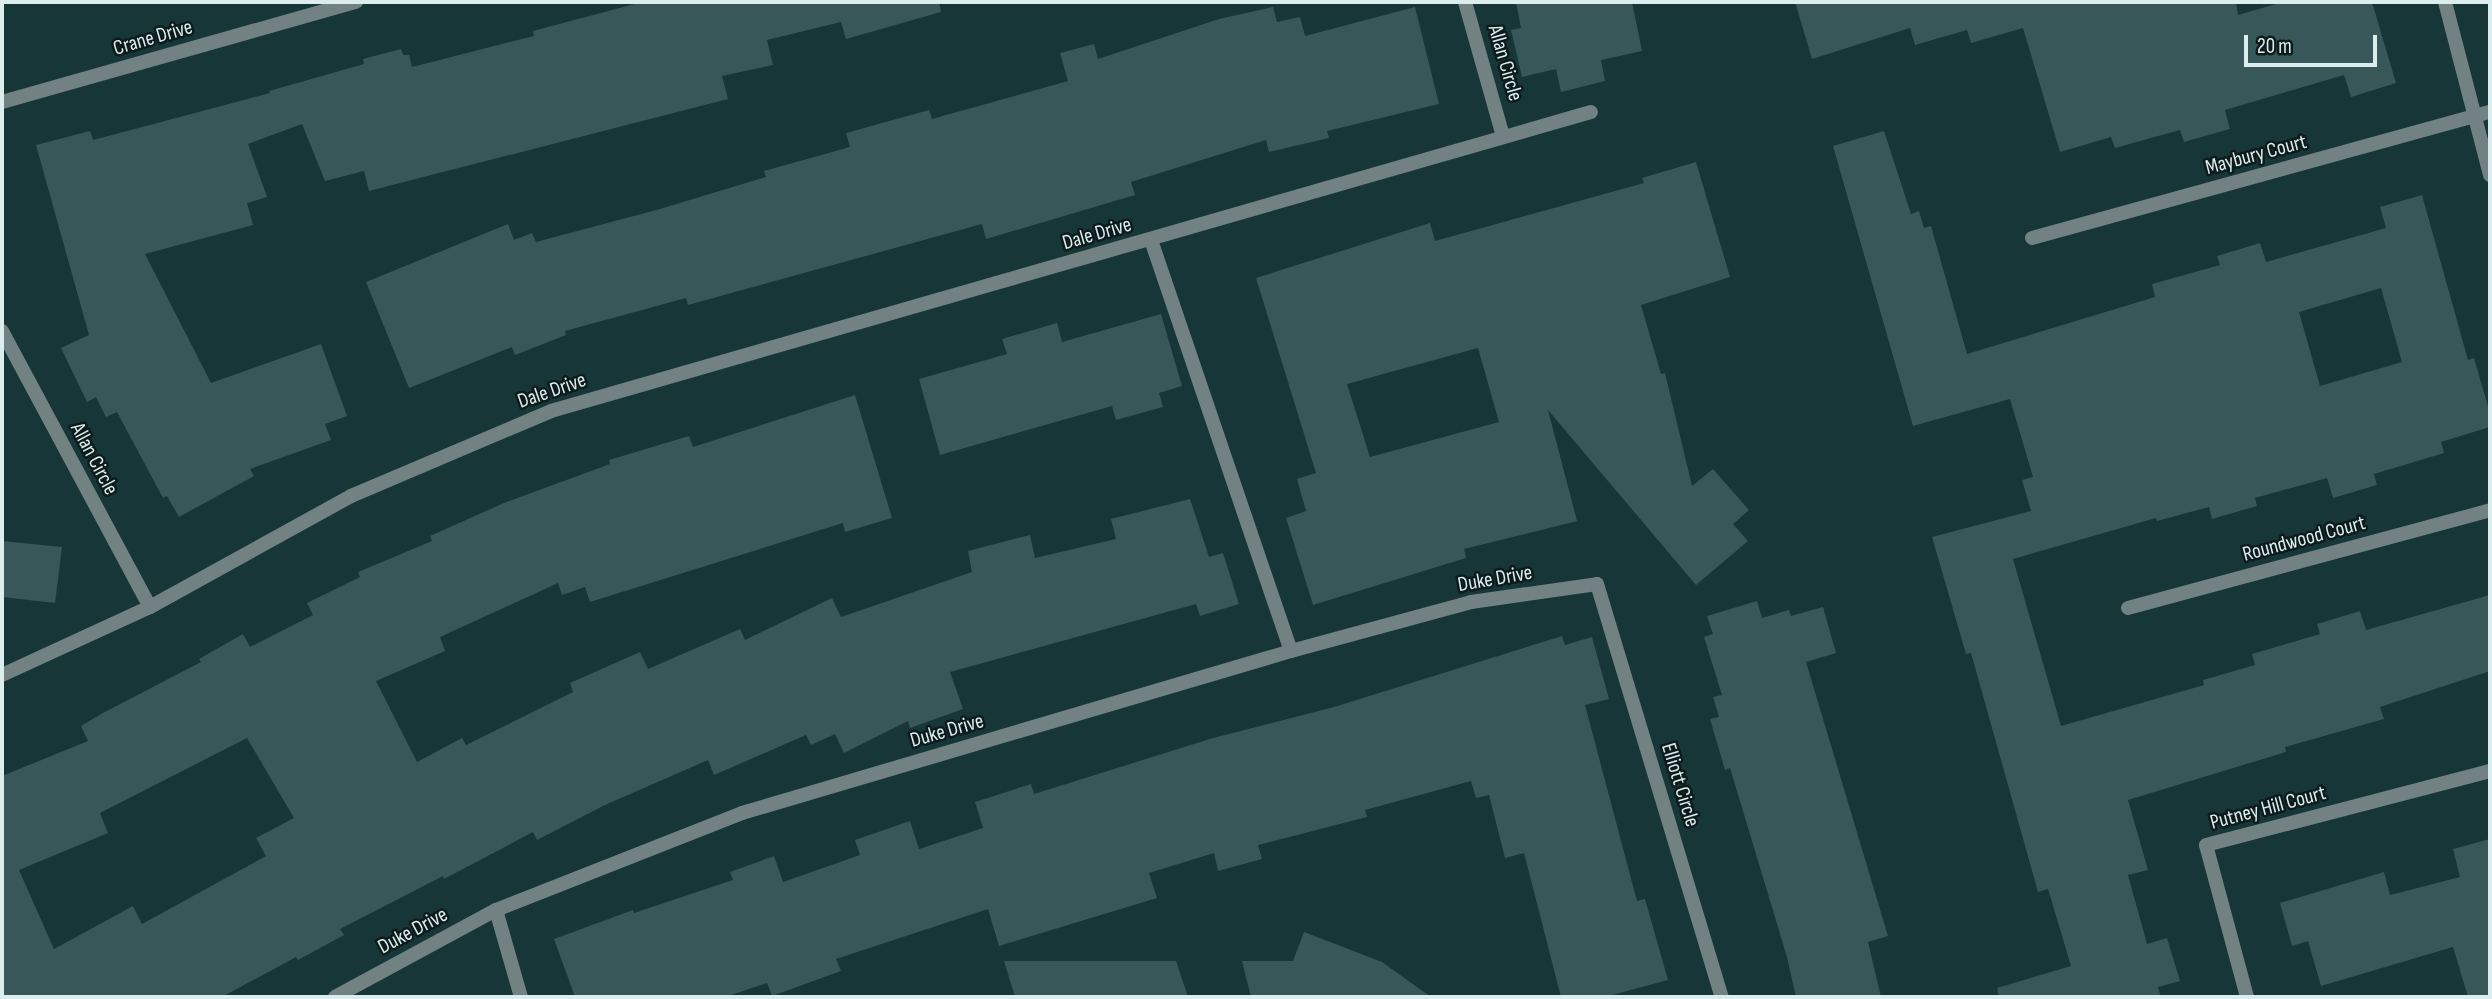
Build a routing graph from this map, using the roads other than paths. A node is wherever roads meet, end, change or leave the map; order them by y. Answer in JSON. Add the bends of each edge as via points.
{"nodes":[{"id":1,"x":356,"y":2,"type":"edge"},
{"id":2,"x":1465,"y":2,"type":"edge"},
{"id":3,"x":2445,"y":2,"type":"edge"},
{"id":4,"x":2,"y":102,"type":"edge"},
{"id":5,"x":1591,"y":112,"type":"dead end"},
{"id":6,"x":2490,"y":113,"type":"edge"},
{"id":7,"x":2475,"y":117,"type":"junction"},
{"id":8,"x":1503,"y":136,"type":"junction"},
{"id":9,"x":2490,"y":176,"type":"edge"},
{"id":10,"x":2032,"y":238,"type":"dead end"},
{"id":11,"x":1151,"y":240,"type":"junction"},
{"id":12,"x":2,"y":331,"type":"edge"},
{"id":13,"x":2490,"y":510,"type":"edge"},
{"id":14,"x":1597,"y":584,"type":"joint"},
{"id":15,"x":149,"y":607,"type":"junction"},
{"id":16,"x":2128,"y":608,"type":"dead end"},
{"id":17,"x":1291,"y":651,"type":"junction"},
{"id":18,"x":2,"y":675,"type":"edge"},
{"id":19,"x":2490,"y":771,"type":"edge"},
{"id":20,"x":496,"y":910,"type":"junction"},
{"id":21,"x":335,"y":997,"type":"edge"},
{"id":22,"x":521,"y":997,"type":"edge"},
{"id":23,"x":1723,"y":997,"type":"edge"},
{"id":24,"x":2247,"y":997,"type":"edge"}],
"edges":[{"from":1,"to":4,"type":"street","name":"Crane Drive"},
{"from":2,"to":8,"type":"street","name":"Allan Circle"},
{"from":3,"to":7,"type":"street"},
{"from":5,"to":8,"type":"street","name":"Dale Drive"},
{"from":6,"to":7,"type":"street","name":"Maybury Court"},
{"from":7,"to":9,"type":"street"},
{"from":7,"to":10,"type":"street","name":"Maybury Court"},
{"from":8,"to":11,"type":"street","name":"Dale Drive"},
{"from":11,"to":15,"type":"street","name":"Dale Drive","via":[[551,411],[351,496]]},
{"from":11,"to":17,"type":"street","name":"Dale Drive"},
{"from":12,"to":15,"type":"street","name":"Allan Circle"},
{"from":13,"to":16,"type":"street","name":"Roundwood Court"},
{"from":14,"to":17,"type":"street","name":"Duke Drive","via":[[1471,602]]},
{"from":14,"to":23,"type":"street","name":"Elliott Circle"},
{"from":15,"to":18,"type":"street","name":"Dale Drive"},
{"from":17,"to":20,"type":"street","name":"Duke Drive","via":[[742,813]]},
{"from":19,"to":24,"type":"street","name":"Putney Hill Court","via":[[2206,845]]},
{"from":20,"to":21,"type":"street","name":"Duke Drive"},
{"from":20,"to":22,"type":"street"}]}
